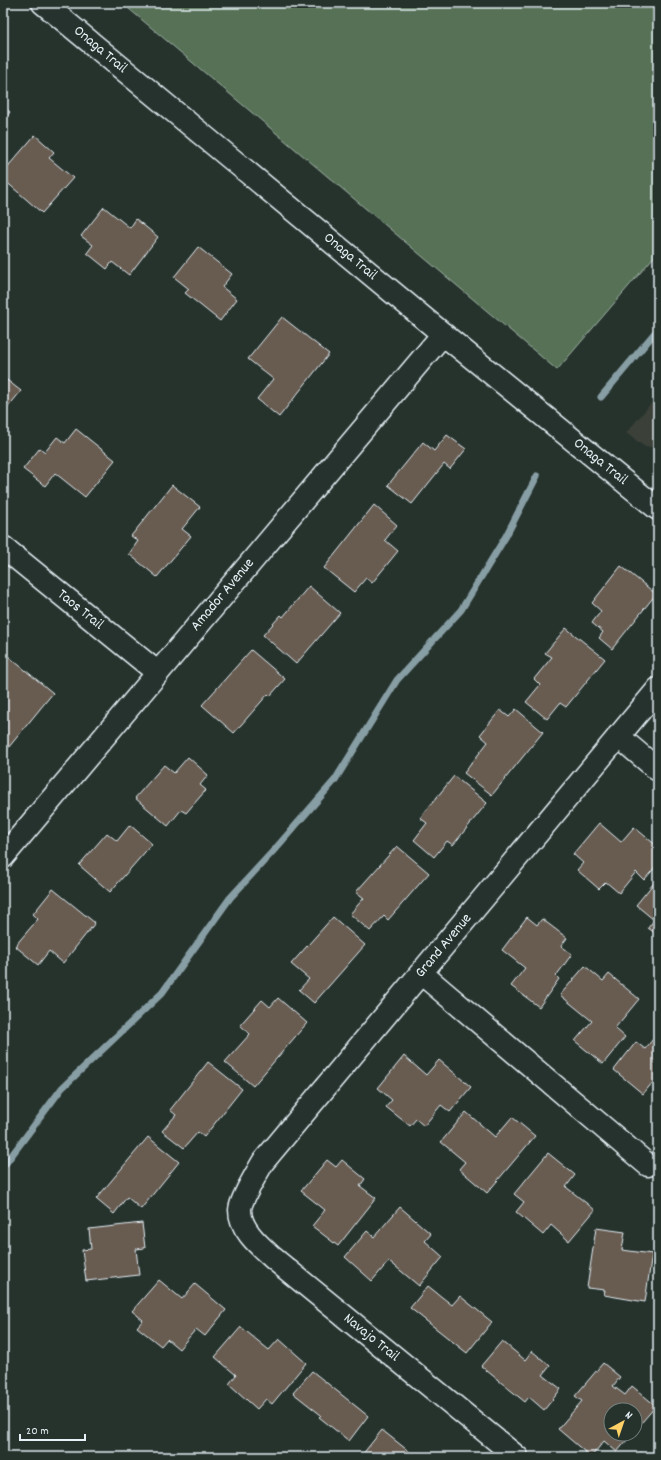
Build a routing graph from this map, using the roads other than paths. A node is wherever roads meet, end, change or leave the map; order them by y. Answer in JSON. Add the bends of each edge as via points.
{"nodes":[{"id":1,"x":43,"y":3,"type":"edge"},
{"id":2,"x":443,"y":334,"type":"junction"},
{"id":3,"x":658,"y":509,"type":"edge"},
{"id":4,"x":3,"y":547,"type":"edge"},
{"id":5,"x":158,"y":673,"type":"junction"},
{"id":6,"x":658,"y":689,"type":"edge"},
{"id":7,"x":618,"y":736,"type":"junction"},
{"id":8,"x":658,"y":770,"type":"edge"},
{"id":9,"x":3,"y":857,"type":"edge"},
{"id":10,"x":421,"y":973,"type":"junction"},
{"id":11,"x":648,"y":1164,"type":"dead end"},
{"id":12,"x":240,"y":1210,"type":"joint"},
{"id":13,"x":517,"y":1457,"type":"edge"}],
"edges":[{"from":1,"to":2,"type":"street","name":"Onaga Trail"},
{"from":2,"to":3,"type":"street","name":"Onaga Trail"},
{"from":2,"to":5,"type":"street","name":"Amador Avenue"},
{"from":4,"to":5,"type":"street","name":"Taos Trail"},
{"from":5,"to":9,"type":"street","name":"Amador Avenue"},
{"from":6,"to":7,"type":"street","name":"Grand Avenue"},
{"from":7,"to":8,"type":"street"},
{"from":7,"to":10,"type":"street","name":"Grand Avenue"},
{"from":10,"to":11,"type":"street"},
{"from":10,"to":12,"type":"street","name":"Grand Avenue","via":[[263,1162]]},
{"from":12,"to":13,"type":"street","name":"Navajo Trail","via":[[244,1227],[273,1258]]}]}
